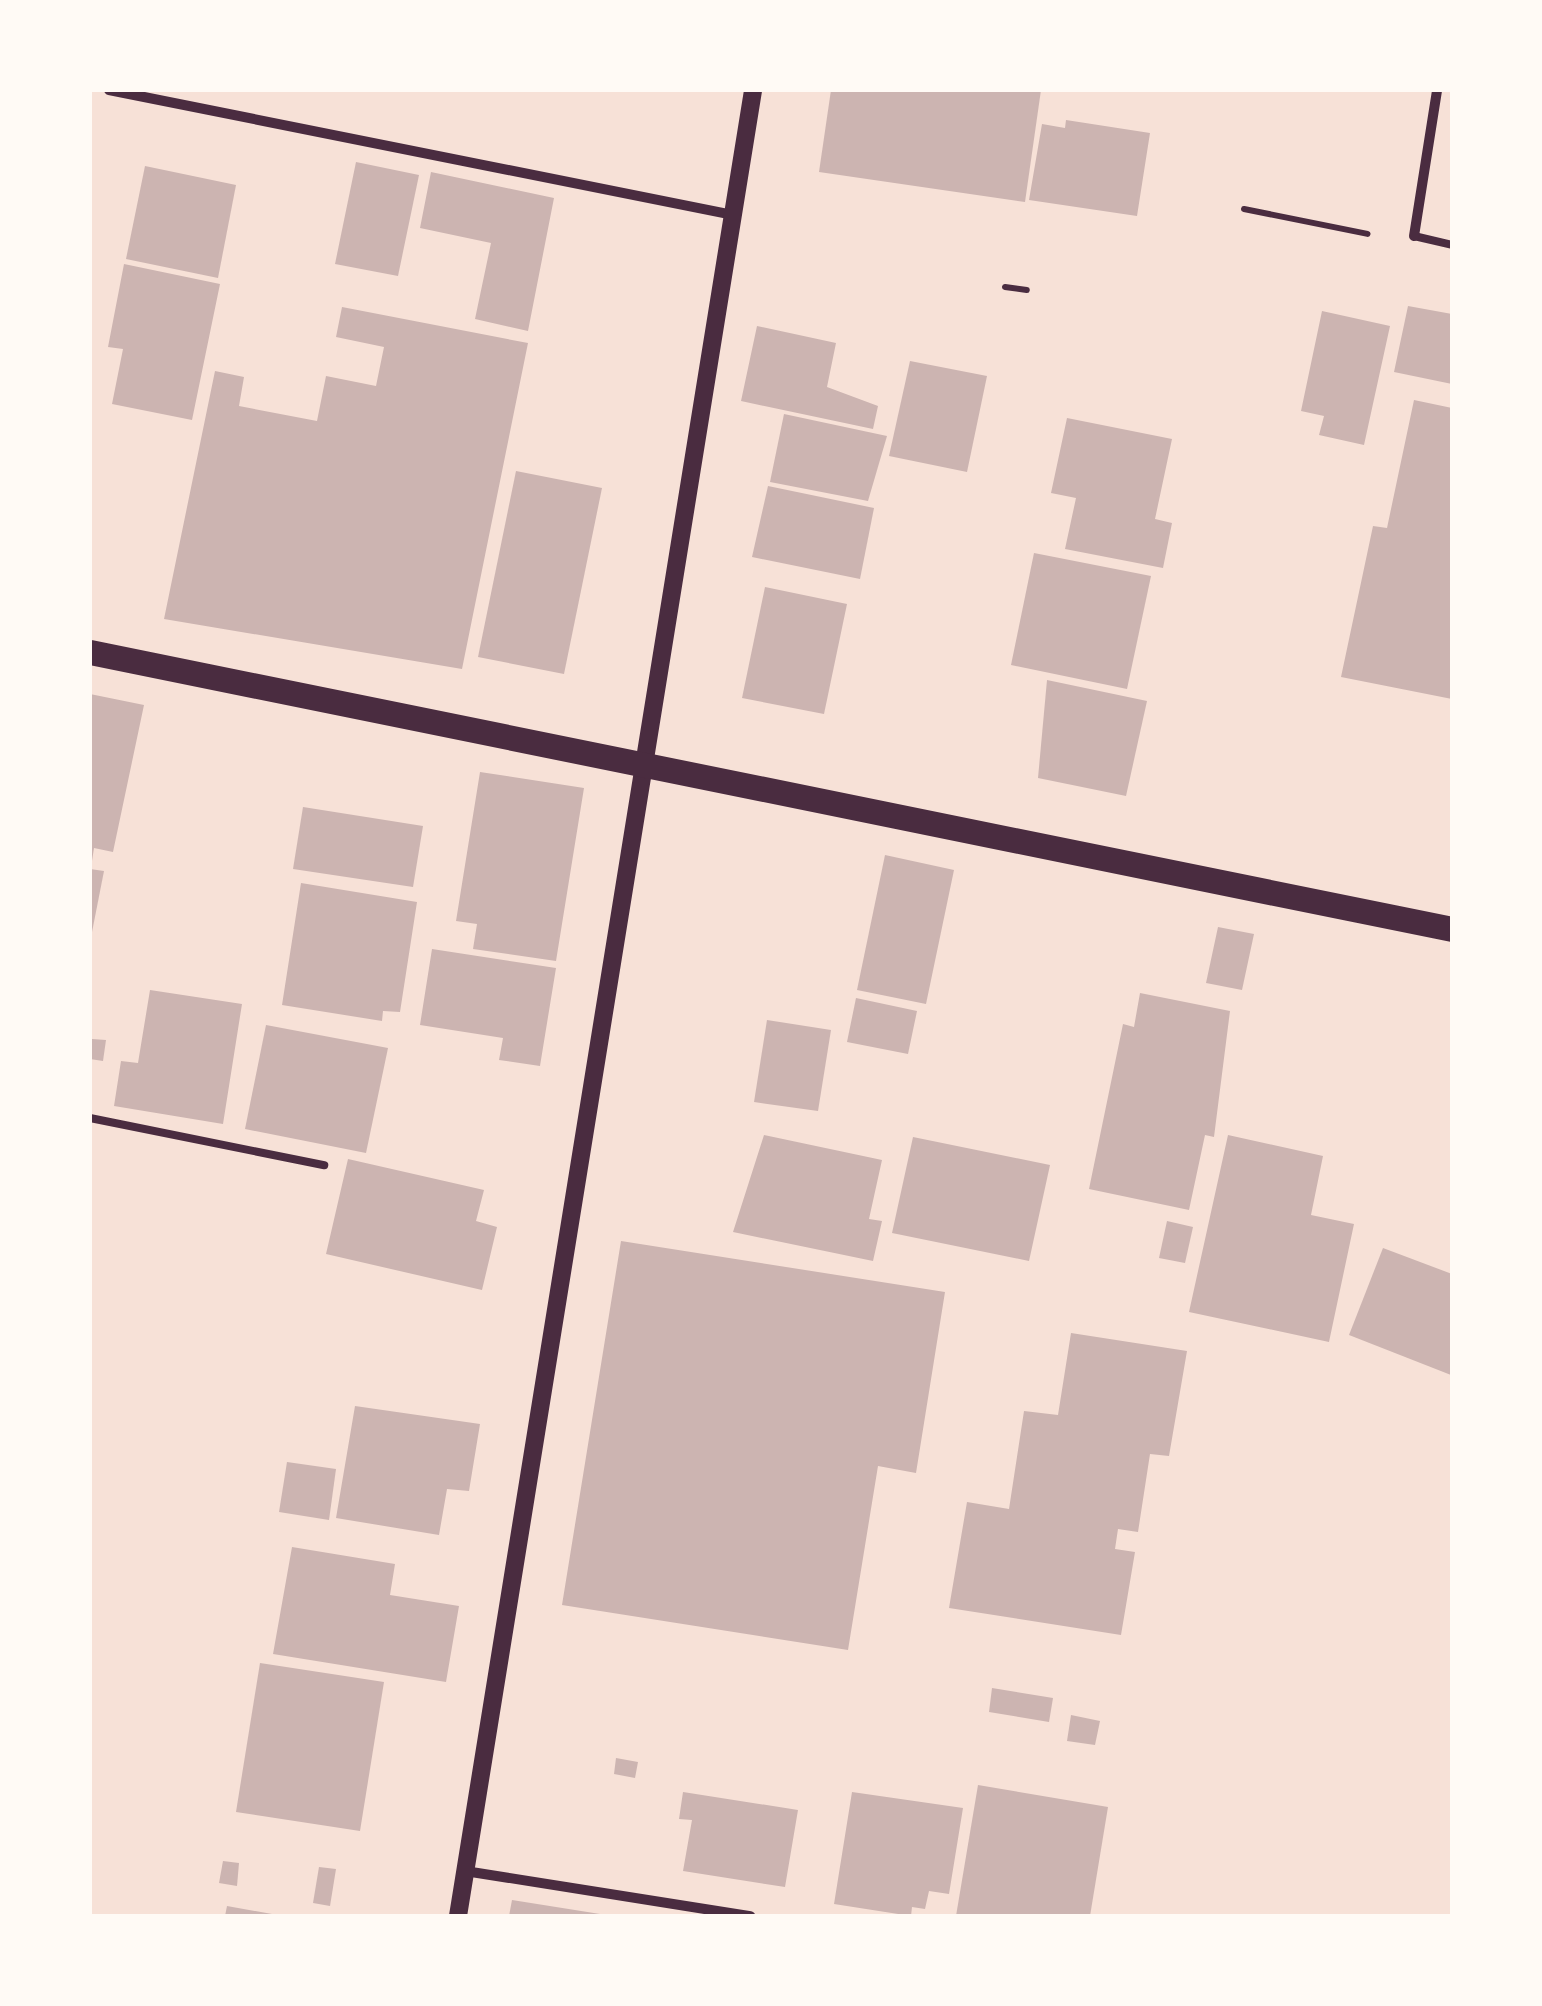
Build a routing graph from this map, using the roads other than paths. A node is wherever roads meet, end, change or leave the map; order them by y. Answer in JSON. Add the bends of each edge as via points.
{"nodes":[{"id":1,"x":109,"y":90,"type":"edge"},
{"id":2,"x":753,"y":90,"type":"edge"},
{"id":3,"x":1437,"y":90,"type":"edge"},
{"id":4,"x":733,"y":215,"type":"junction"},
{"id":5,"x":1414,"y":236,"type":"joint"},
{"id":6,"x":1452,"y":244,"type":"edge"},
{"id":7,"x":90,"y":652,"type":"edge"},
{"id":8,"x":644,"y":762,"type":"junction"},
{"id":9,"x":1452,"y":928,"type":"edge"},
{"id":10,"x":90,"y":1118,"type":"edge"},
{"id":11,"x":324,"y":1165,"type":"dead end"},
{"id":12,"x":465,"y":1871,"type":"junction"},
{"id":13,"x":458,"y":1916,"type":"edge"},
{"id":14,"x":750,"y":1916,"type":"edge"}],
"edges":[{"from":1,"to":4,"type":"street"},
{"from":2,"to":4,"type":"street"},
{"from":3,"to":5,"type":"street"},
{"from":4,"to":8,"type":"street"},
{"from":5,"to":6,"type":"lane"},
{"from":7,"to":8,"type":"main road"},
{"from":8,"to":9,"type":"main road"},
{"from":8,"to":12,"type":"street"},
{"from":10,"to":11,"type":"lane"},
{"from":12,"to":13,"type":"street"},
{"from":12,"to":14,"type":"street"}]}
